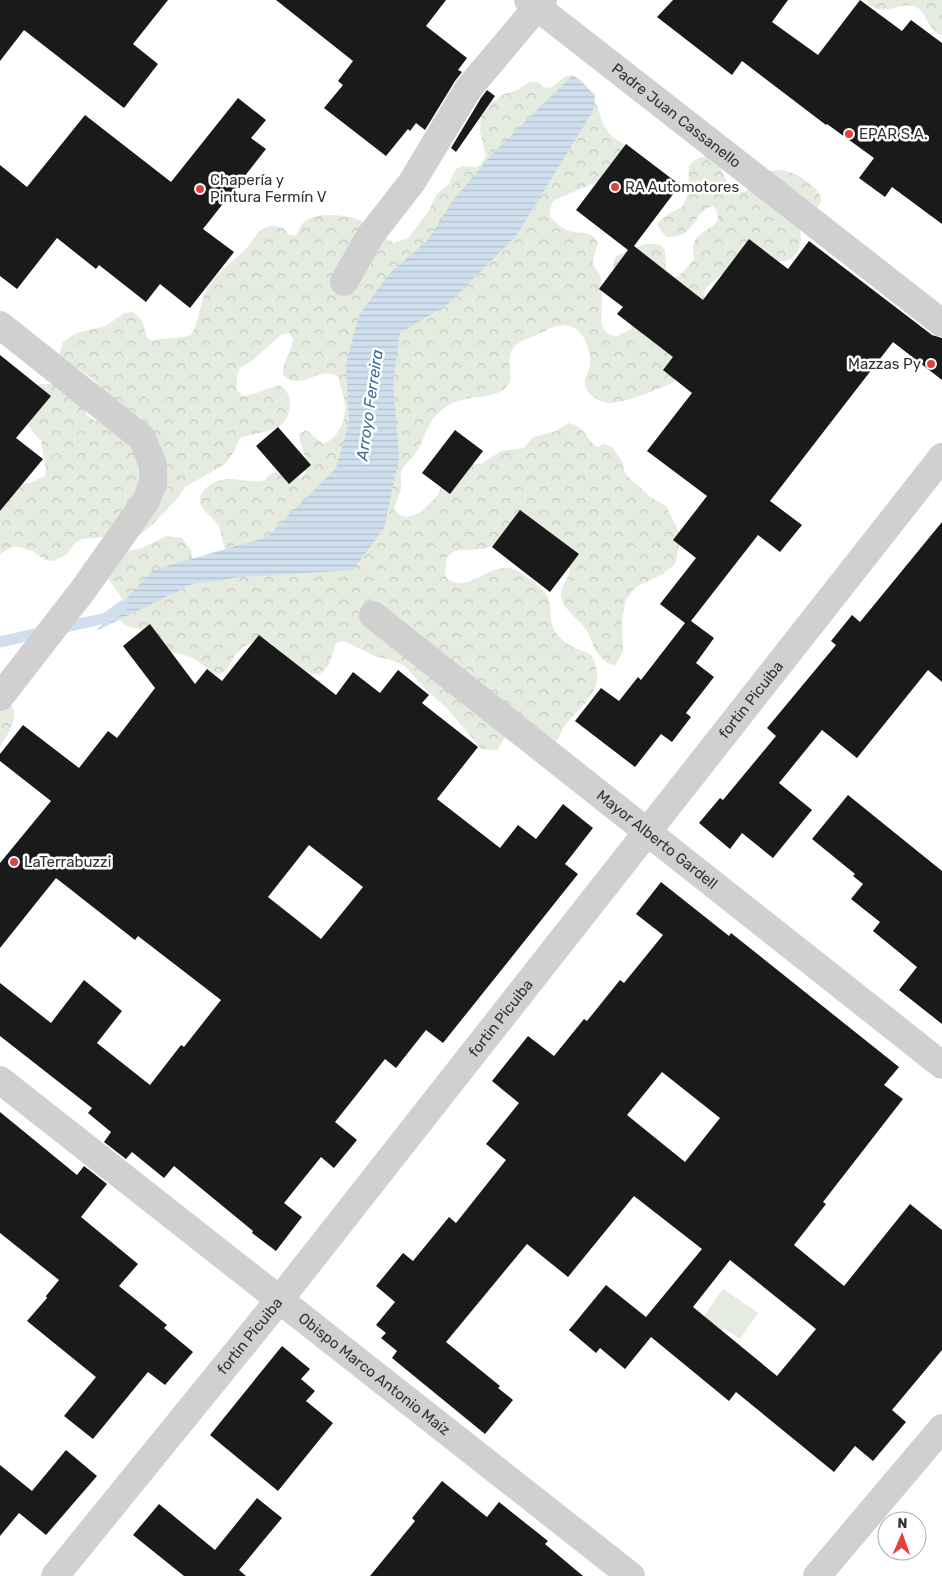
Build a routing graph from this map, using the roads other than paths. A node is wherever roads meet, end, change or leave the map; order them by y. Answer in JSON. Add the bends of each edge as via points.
{"nodes":[{"id":1,"x":536,"y":2,"type":"edge"},
{"id":2,"x":344,"y":282,"type":"dead end"},
{"id":3,"x":942,"y":323,"type":"edge"},
{"id":4,"x":0,"y":325,"type":"edge"},
{"id":5,"x":942,"y":457,"type":"edge"},
{"id":6,"x":373,"y":615,"type":"dead end"},
{"id":7,"x":0,"y":697,"type":"edge"},
{"id":8,"x":647,"y":833,"type":"junction"},
{"id":9,"x":942,"y":1065,"type":"edge"},
{"id":10,"x":0,"y":1080,"type":"edge"},
{"id":11,"x":280,"y":1299,"type":"junction"},
{"id":12,"x":942,"y":1428,"type":"edge"},
{"id":13,"x":55,"y":1576,"type":"edge"},
{"id":14,"x":631,"y":1576,"type":"edge"},
{"id":15,"x":817,"y":1576,"type":"edge"}],
"edges":[{"from":1,"to":2,"type":"street","via":[[468,89],[412,182],[370,236]]},
{"from":1,"to":3,"type":"street","name":"Padre Juan Cassanello"},
{"from":4,"to":7,"type":"street","via":[[142,438],[152,465],[153,483],[146,501],[83,590]]},
{"from":5,"to":8,"type":"street","name":"fortin Picuiba"},
{"from":6,"to":8,"type":"street","name":"Mayor Alberto Gardell"},
{"from":8,"to":9,"type":"street","name":"Mayor Alberto Gardell"},
{"from":8,"to":11,"type":"street","name":"fortin Picuiba"},
{"from":10,"to":11,"type":"street","name":"Obispo Marco Antonio Maíz"},
{"from":11,"to":13,"type":"street","name":"fortin Picuiba"},
{"from":11,"to":14,"type":"street","name":"Obispo Marco Antonio Maíz"},
{"from":12,"to":15,"type":"street"}]}
